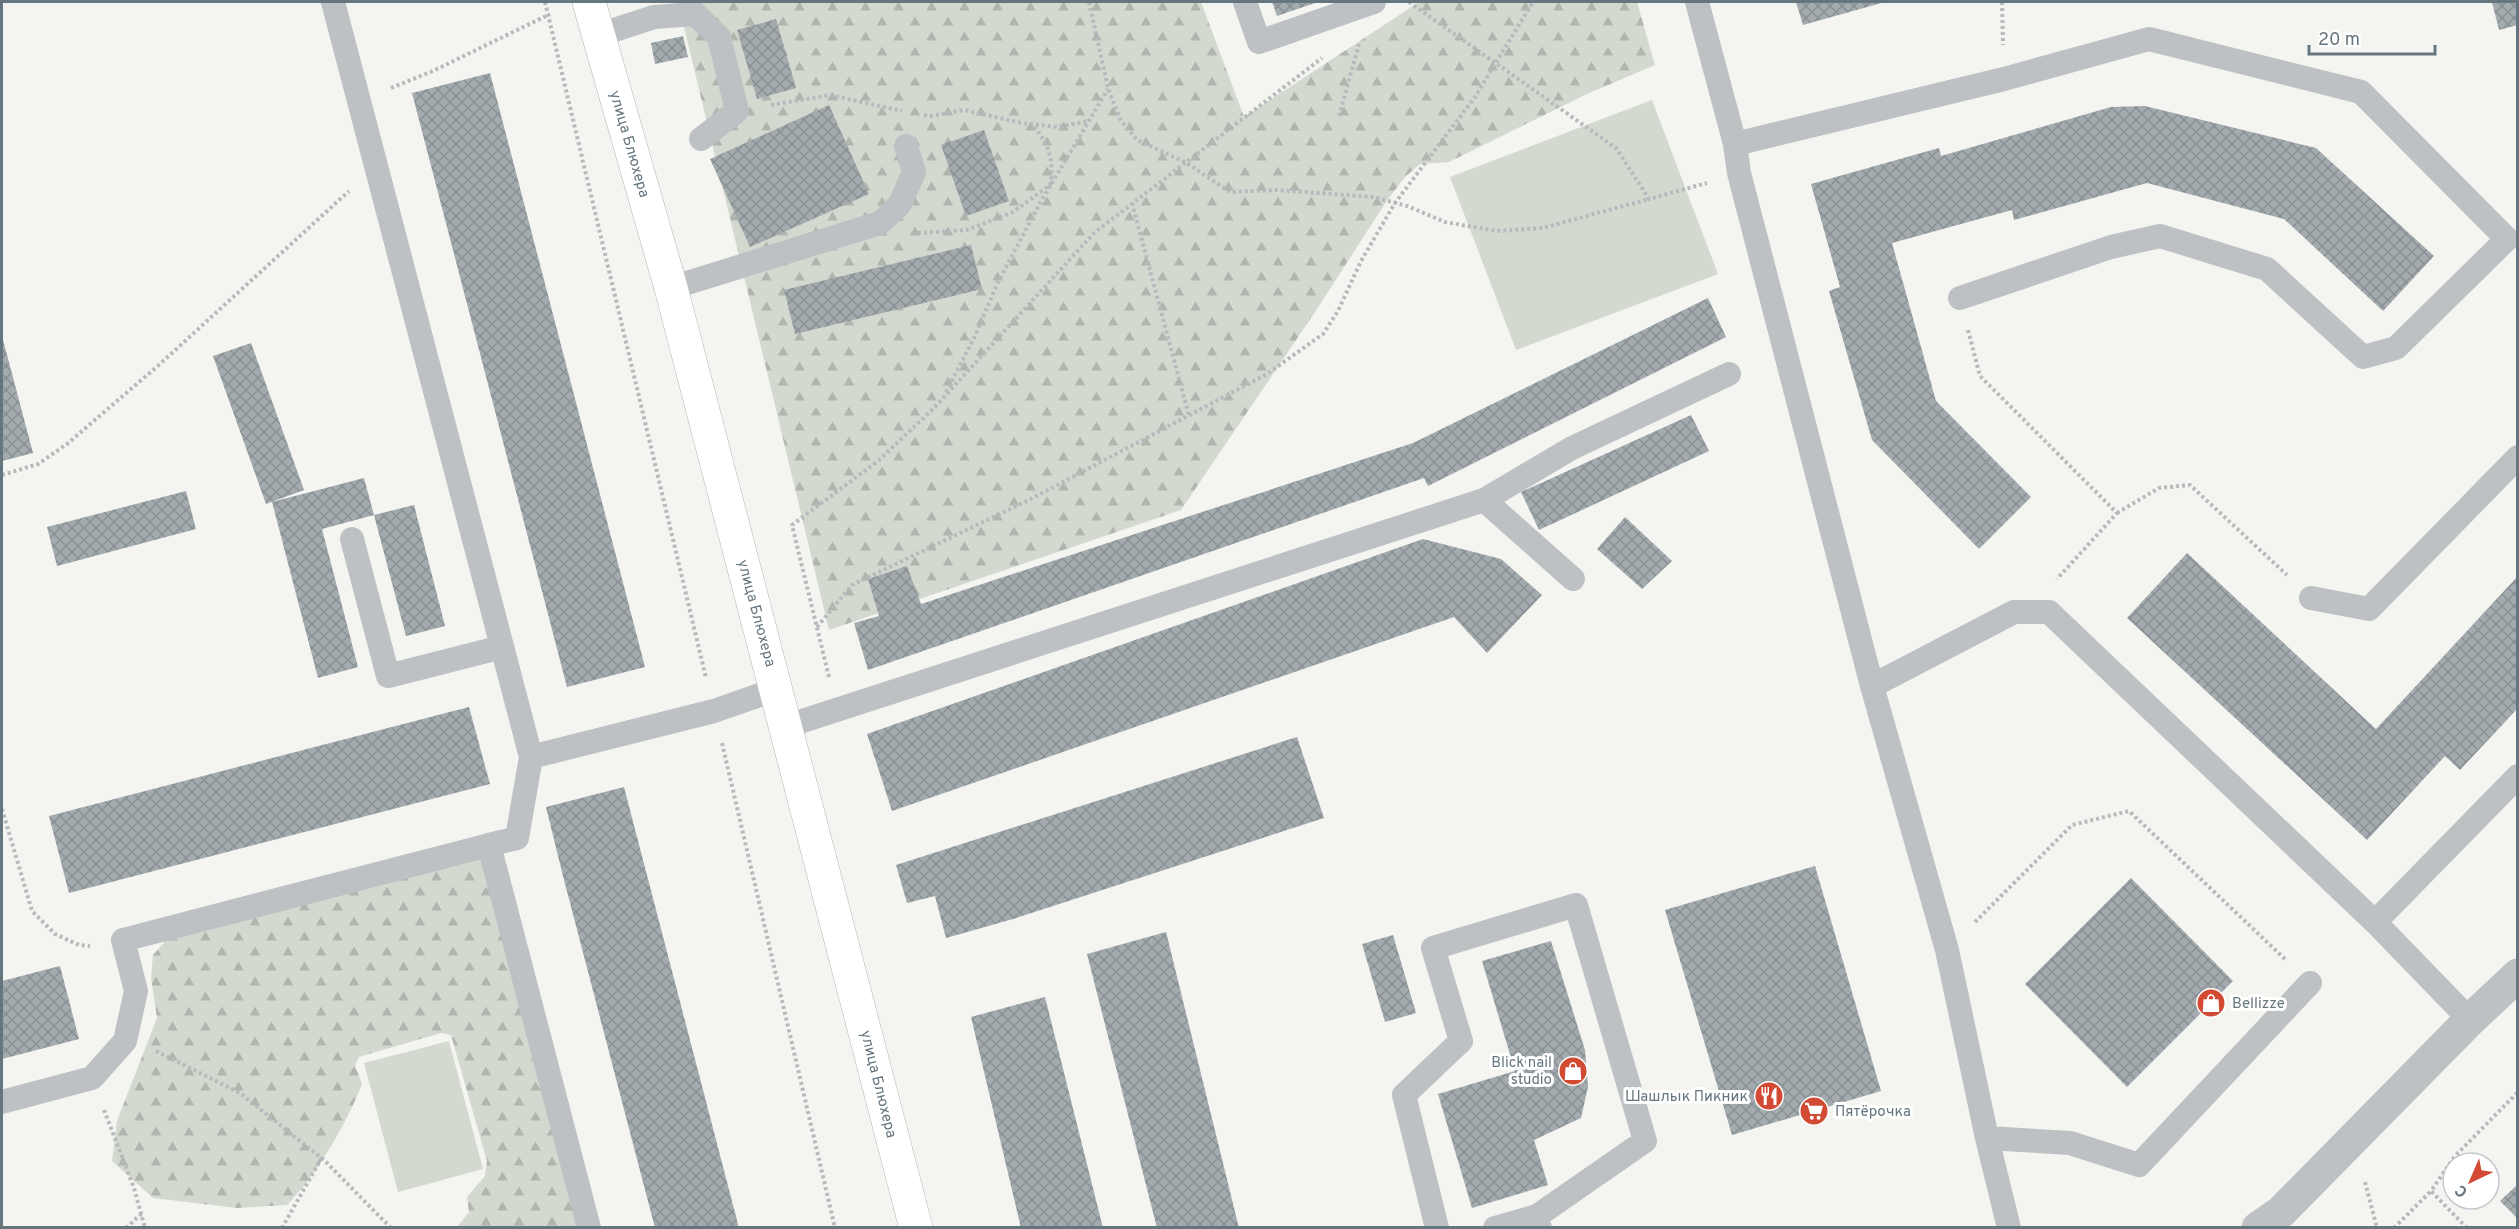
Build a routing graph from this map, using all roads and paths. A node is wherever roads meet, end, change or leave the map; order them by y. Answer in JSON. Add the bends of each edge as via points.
{"nodes":[{"id":1,"x":333,"y":2,"type":"edge"},
{"id":2,"x":545,"y":2,"type":"edge"},
{"id":3,"x":590,"y":2,"type":"edge"},
{"id":4,"x":1089,"y":2,"type":"edge"},
{"id":5,"x":1245,"y":2,"type":"edge"},
{"id":6,"x":1374,"y":2,"type":"edge"},
{"id":7,"x":1409,"y":2,"type":"edge"},
{"id":8,"x":1533,"y":2,"type":"edge"},
{"id":9,"x":1698,"y":2,"type":"edge"},
{"id":10,"x":2002,"y":2,"type":"edge"},
{"id":11,"x":556,"y":10,"type":"dead end"},
{"id":12,"x":548,"y":14,"type":"junction"},
{"id":13,"x":599,"y":35,"type":"junction"},
{"id":14,"x":1361,"y":37,"type":"dead end"},
{"id":15,"x":1328,"y":54,"type":"dead end"},
{"id":16,"x":1497,"y":63,"type":"junction"},
{"id":17,"x":2004,"y":79,"type":"junction"},
{"id":18,"x":1108,"y":88,"type":"junction"},
{"id":19,"x":360,"y":101,"type":"junction"},
{"id":20,"x":1338,"y":116,"type":"dead end"},
{"id":21,"x":1031,"y":123,"type":"dead end"},
{"id":22,"x":701,"y":139,"type":"dead end"},
{"id":23,"x":1735,"y":144,"type":"junction"},
{"id":24,"x":906,"y":146,"type":"dead end"},
{"id":25,"x":1185,"y":162,"type":"junction"},
{"id":26,"x":376,"y":165,"type":"junction"},
{"id":27,"x":1739,"y":173,"type":"junction"},
{"id":28,"x":1050,"y":185,"type":"junction"},
{"id":29,"x":1650,"y":199,"type":"junction"},
{"id":30,"x":1132,"y":203,"type":"junction"},
{"id":31,"x":1395,"y":203,"type":"junction"},
{"id":32,"x":880,"y":223,"type":"junction"},
{"id":33,"x":2512,"y":244,"type":"edge"},
{"id":34,"x":671,"y":288,"type":"junction"},
{"id":35,"x":1960,"y":298,"type":"joint"},
{"id":36,"x":1729,"y":374,"type":"dead end"},
{"id":37,"x":943,"y":398,"type":"junction"},
{"id":38,"x":1189,"y":416,"type":"junction"},
{"id":39,"x":2517,"y":457,"type":"edge"},
{"id":40,"x":2,"y":475,"type":"edge"},
{"id":41,"x":1484,"y":500,"type":"junction"},
{"id":42,"x":2117,"y":513,"type":"junction"},
{"id":43,"x":352,"y":539,"type":"dead end"},
{"id":44,"x":1573,"y":579,"type":"dead end"},
{"id":45,"x":2312,"y":598,"type":"joint"},
{"id":46,"x":2049,"y":612,"type":"junction"},
{"id":47,"x":816,"y":627,"type":"junction"},
{"id":48,"x":502,"y":646,"type":"junction"},
{"id":49,"x":1872,"y":686,"type":"junction"},
{"id":50,"x":777,"y":689,"type":"junction"},
{"id":51,"x":714,"y":711,"type":"junction"},
{"id":52,"x":787,"y":726,"type":"junction"},
{"id":53,"x":531,"y":757,"type":"junction"},
{"id":54,"x":2517,"y":776,"type":"edge"},
{"id":55,"x":2,"y":809,"type":"edge"},
{"id":56,"x":489,"y":845,"type":"junction"},
{"id":57,"x":2375,"y":922,"type":"junction"},
{"id":58,"x":123,"y":940,"type":"junction"},
{"id":59,"x":1947,"y":950,"type":"junction"},
{"id":60,"x":2517,"y":975,"type":"edge"},
{"id":61,"x":2310,"y":983,"type":"joint"},
{"id":62,"x":2470,"y":1020,"type":"junction"},
{"id":63,"x":125,"y":1041,"type":"junction"},
{"id":64,"x":92,"y":1078,"type":"junction"},
{"id":65,"x":2517,"y":1092,"type":"edge"},
{"id":66,"x":2,"y":1102,"type":"edge"},
{"id":67,"x":1987,"y":1138,"type":"junction"},
{"id":68,"x":321,"y":1159,"type":"junction"},
{"id":69,"x":2431,"y":1191,"type":"junction"},
{"id":70,"x":141,"y":1213,"type":"junction"},
{"id":71,"x":1538,"y":1222,"type":"edge"},
{"id":72,"x":2278,"y":1222,"type":"edge"},
{"id":73,"x":126,"y":1227,"type":"edge"},
{"id":74,"x":145,"y":1227,"type":"edge"},
{"id":75,"x":282,"y":1227,"type":"edge"},
{"id":76,"x":390,"y":1227,"type":"edge"},
{"id":77,"x":589,"y":1227,"type":"edge"},
{"id":78,"x":836,"y":1227,"type":"edge"},
{"id":79,"x":916,"y":1227,"type":"edge"},
{"id":80,"x":1437,"y":1227,"type":"edge"},
{"id":81,"x":1496,"y":1227,"type":"edge"},
{"id":82,"x":2009,"y":1227,"type":"edge"},
{"id":83,"x":2394,"y":1227,"type":"edge"},
{"id":84,"x":2467,"y":1227,"type":"edge"}],
"edges":[{"from":1,"to":19,"type":"lane"},
{"from":2,"to":12,"type":"path"},
{"from":3,"to":13,"type":"street","name":"улица Блюхера"},
{"from":4,"to":18,"type":"path"},
{"from":5,"to":6,"type":"lane","via":[[1259,42]]},
{"from":7,"to":16,"type":"path"},
{"from":8,"to":16,"type":"path"},
{"from":9,"to":23,"type":"lane"},
{"from":10,"to":17,"type":"path"},
{"from":11,"to":12,"type":"path"},
{"from":12,"to":19,"type":"path","via":[[433,71]]},
{"from":12,"to":51,"type":"path"},
{"from":13,"to":22,"type":"lane","via":[[654,17],[695,14],[719,38],[737,111]]},
{"from":13,"to":34,"type":"street","name":"улица Блюхера"},
{"from":14,"to":20,"type":"path"},
{"from":15,"to":25,"type":"path"},
{"from":16,"to":29,"type":"path","via":[[1616,148]]},
{"from":16,"to":31,"type":"path"},
{"from":17,"to":23,"type":"lane"},
{"from":17,"to":33,"type":"lane","via":[[2148,39],[2361,92]]},
{"from":18,"to":25,"type":"path","via":[[1120,119],[1137,140]]},
{"from":18,"to":28,"type":"path"},
{"from":19,"to":26,"type":"lane"},
{"from":21,"to":28,"type":"path","via":[[1042,136],[1054,167]]},
{"from":23,"to":27,"type":"lane"},
{"from":24,"to":32,"type":"lane","via":[[914,172],[900,204]]},
{"from":25,"to":30,"type":"path"},
{"from":25,"to":31,"type":"path","via":[[1230,192],[1277,190],[1373,196]]},
{"from":26,"to":40,"type":"path","via":[[67,444],[38,464]]},
{"from":26,"to":48,"type":"lane"},
{"from":27,"to":29,"type":"path"},
{"from":27,"to":49,"type":"lane"},
{"from":28,"to":32,"type":"path","via":[[1013,213],[967,230],[912,234]]},
{"from":28,"to":37,"type":"path"},
{"from":29,"to":31,"type":"path","via":[[1543,228],[1497,231],[1445,222]]},
{"from":30,"to":37,"type":"path","via":[[1094,233]]},
{"from":30,"to":38,"type":"path"},
{"from":31,"to":38,"type":"path","via":[[1323,334],[1267,374]]},
{"from":32,"to":34,"type":"lane"},
{"from":33,"to":35,"type":"lane","via":[[2396,348],[2363,357],[2266,269],[2160,236],[2111,247]]},
{"from":34,"to":50,"type":"street","name":"улица Блюхера"},
{"from":35,"to":42,"type":"path","via":[[1980,376]]},
{"from":36,"to":41,"type":"lane","via":[[1572,448]]},
{"from":37,"to":47,"type":"path","via":[[878,461],[792,525]]},
{"from":38,"to":47,"type":"path","via":[[1031,499],[852,585]]},
{"from":39,"to":45,"type":"lane","via":[[2369,609]]},
{"from":41,"to":44,"type":"lane"},
{"from":41,"to":52,"type":"lane"},
{"from":42,"to":45,"type":"path","via":[[2159,488],[2190,485]]},
{"from":42,"to":46,"type":"path","via":[[2058,576]]},
{"from":43,"to":48,"type":"lane","via":[[388,676]]},
{"from":46,"to":49,"type":"lane","via":[[2014,612]]},
{"from":46,"to":57,"type":"lane"},
{"from":47,"to":50,"type":"path","via":[[829,677]]},
{"from":48,"to":53,"type":"lane"},
{"from":49,"to":59,"type":"lane"},
{"from":50,"to":51,"type":"lane"},
{"from":50,"to":52,"type":"street","name":"улица Блюхера"},
{"from":51,"to":53,"type":"lane"},
{"from":51,"to":78,"type":"path"},
{"from":52,"to":79,"type":"street","name":"улица Блюхера"},
{"from":53,"to":56,"type":"lane","via":[[517,838]]},
{"from":54,"to":57,"type":"lane"},
{"from":55,"to":58,"type":"path","via":[[32,911],[55,934],[79,945],[100,947]]},
{"from":56,"to":58,"type":"lane"},
{"from":56,"to":77,"type":"lane"},
{"from":57,"to":62,"type":"lane"},
{"from":58,"to":63,"type":"lane","via":[[136,991]]},
{"from":59,"to":61,"type":"path","via":[[2072,825],[2128,811]]},
{"from":59,"to":67,"type":"lane"},
{"from":60,"to":62,"type":"street"},
{"from":61,"to":67,"type":"lane","via":[[2139,1165],[2070,1143]]},
{"from":62,"to":72,"type":"street"},
{"from":63,"to":64,"type":"lane"},
{"from":63,"to":68,"type":"path","via":[[162,1053],[240,1093]]},
{"from":64,"to":66,"type":"lane"},
{"from":64,"to":70,"type":"path"},
{"from":65,"to":69,"type":"path","via":[[2455,1156]]},
{"from":67,"to":82,"type":"lane"},
{"from":68,"to":75,"type":"path"},
{"from":68,"to":76,"type":"path"},
{"from":69,"to":83,"type":"path"},
{"from":69,"to":84,"type":"path"},
{"from":70,"to":73,"type":"path"},
{"from":70,"to":74,"type":"path"},
{"from":71,"to":80,"type":"lane","via":[[1644,1141],[1576,906],[1433,948],[1461,1041],[1404,1095]]},
{"from":71,"to":81,"type":"lane"}]}
